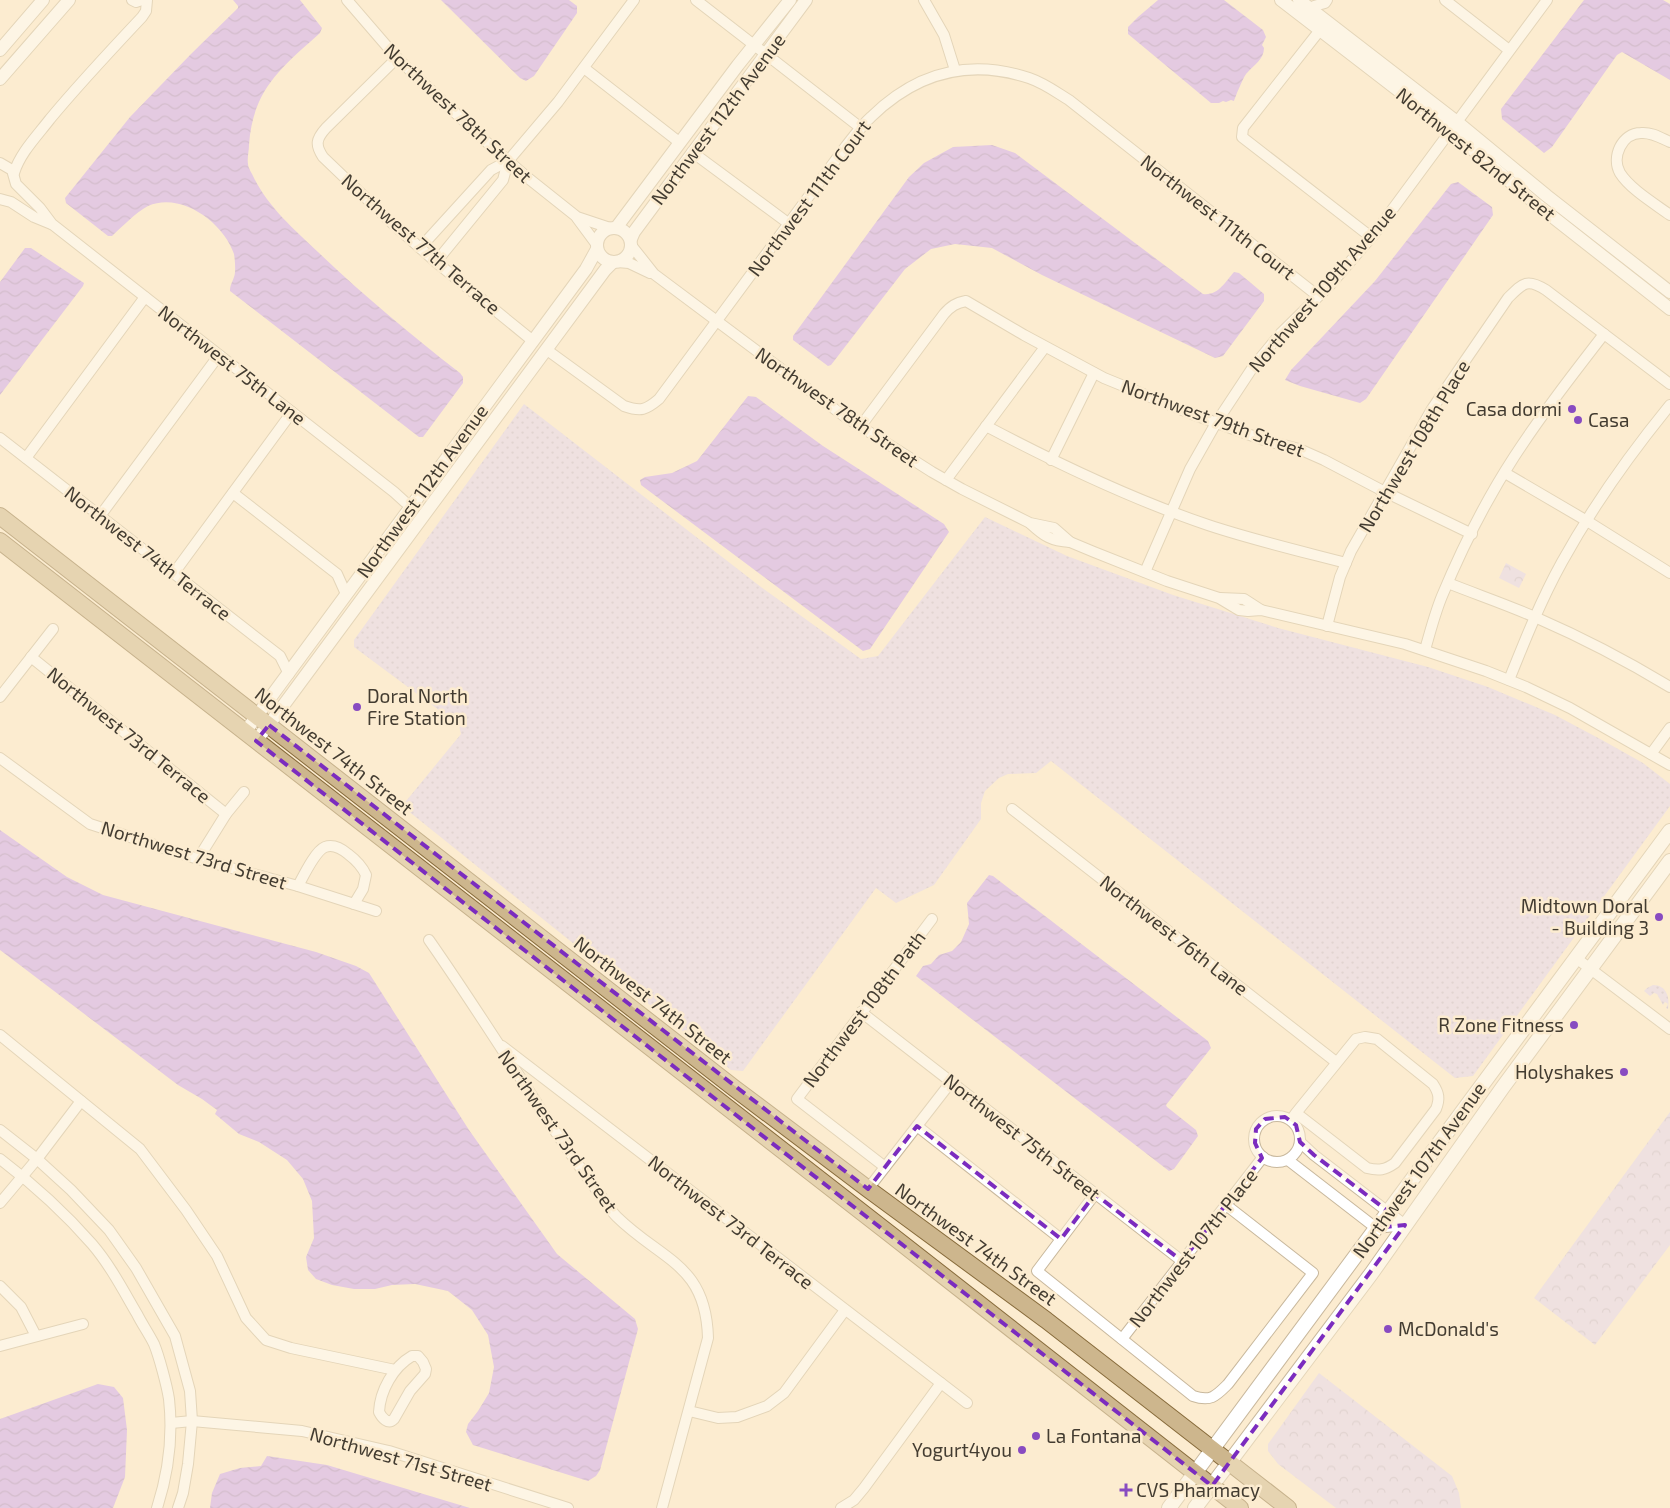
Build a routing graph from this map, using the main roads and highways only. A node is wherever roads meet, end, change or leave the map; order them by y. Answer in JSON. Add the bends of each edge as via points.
{"nodes":[{"id":1,"x":0,"y":516,"type":"edge"},
{"id":2,"x":0,"y":542,"type":"edge"},
{"id":3,"x":1670,"y":831,"type":"edge"},
{"id":4,"x":1670,"y":861,"type":"edge"},
{"id":5,"x":890,"y":1234,"type":"junction"},
{"id":6,"x":961,"y":1258,"type":"junction"},
{"id":7,"x":1213,"y":1449,"type":"junction"},
{"id":8,"x":1230,"y":1462,"type":"junction"},
{"id":9,"x":1195,"y":1473,"type":"junction"},
{"id":10,"x":1212,"y":1486,"type":"junction"},
{"id":11,"x":1169,"y":1508,"type":"edge"},
{"id":12,"x":1195,"y":1508,"type":"edge"},
{"id":13,"x":1240,"y":1508,"type":"edge"},
{"id":14,"x":1288,"y":1508,"type":"edge"}],
"edges":[{"from":1,"to":6,"type":"main road","name":"Northwest 74th Street","via":[[727,1082]]},
{"from":2,"to":5,"type":"main road","name":"Northwest 74th Street"},
{"from":3,"to":7,"type":"main road","name":"Northwest 107th Avenue"},
{"from":4,"to":8,"type":"main road","name":"Northwest 107th Avenue","via":[[1497,1094],[1365,1282]]},
{"from":5,"to":6,"type":"main road","via":[[896,1228],[905,1228],[948,1258]]},
{"from":5,"to":9,"type":"main road","name":"Northwest 74th Street"},
{"from":6,"to":7,"type":"main road","name":"Northwest 74th Street"},
{"from":7,"to":8,"type":"main road","name":"Northwest 74th Street"},
{"from":7,"to":9,"type":"main road","name":"Northwest 107th Avenue"},
{"from":8,"to":10,"type":"main road","name":"Northwest 107th Avenue"},
{"from":8,"to":14,"type":"main road","name":"Northwest 74th Street"},
{"from":9,"to":10,"type":"main road","name":"Northwest 74th Street"},
{"from":9,"to":11,"type":"main road","name":"Northwest 107th Avenue"},
{"from":10,"to":12,"type":"main road","name":"Northwest 107th Avenue"},
{"from":10,"to":13,"type":"main road","name":"Northwest 74th Street"}]}
